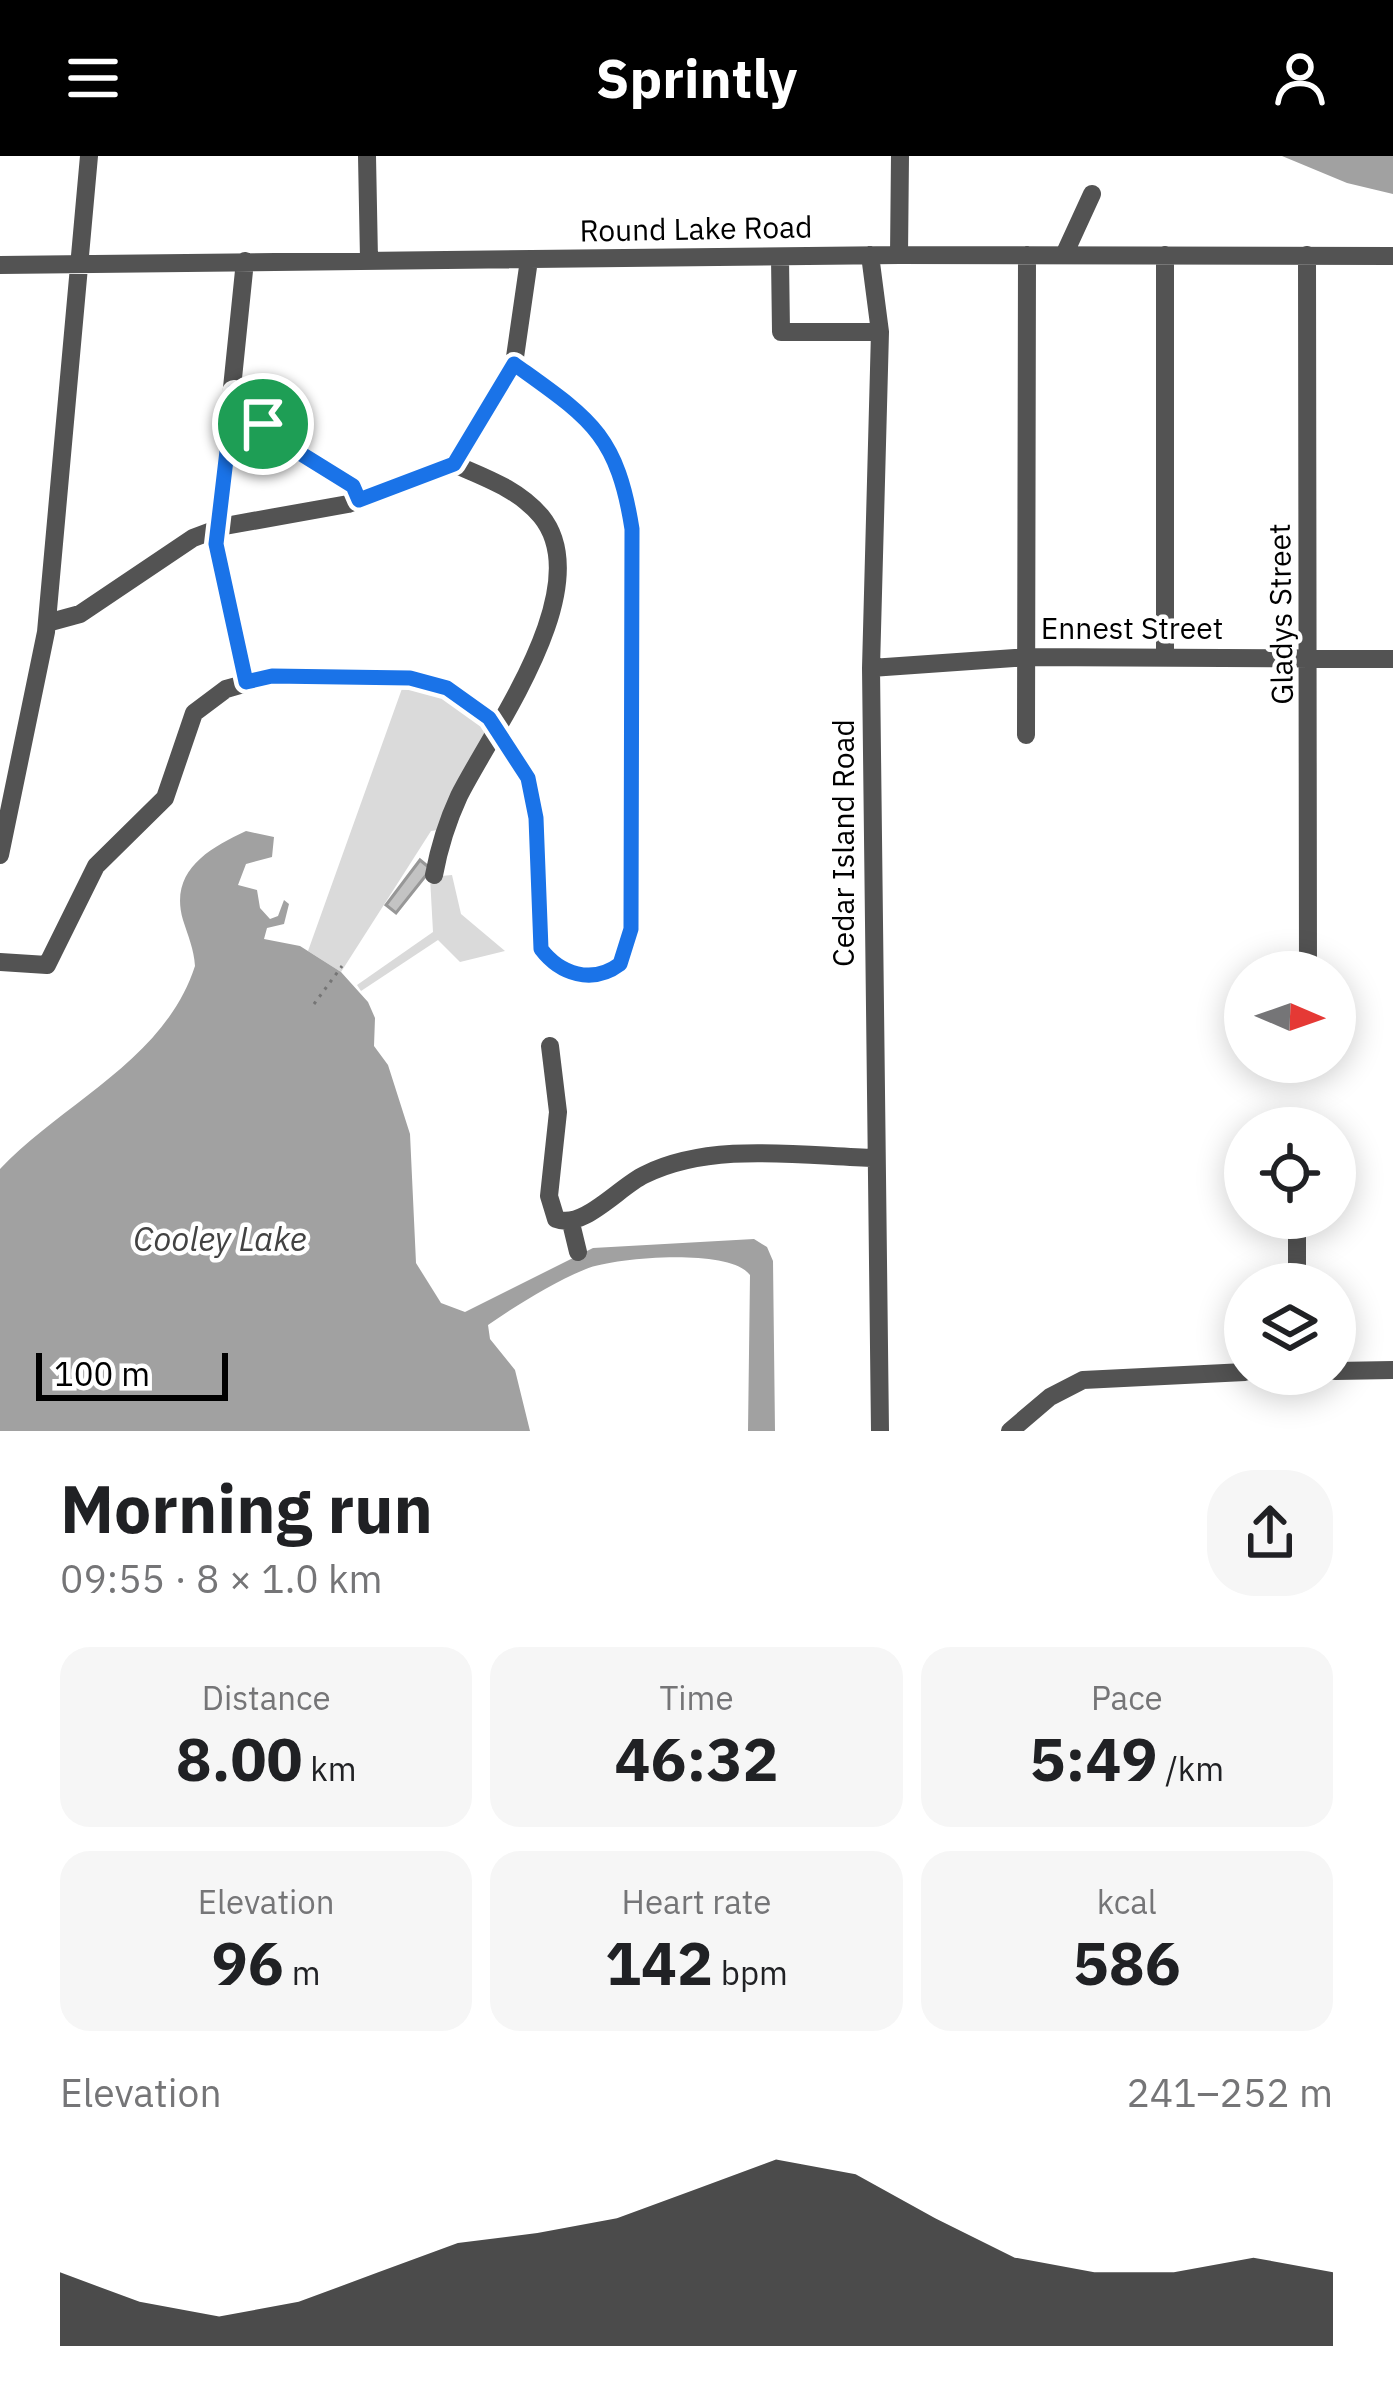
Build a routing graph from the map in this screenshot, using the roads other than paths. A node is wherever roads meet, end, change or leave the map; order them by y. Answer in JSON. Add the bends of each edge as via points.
{"nodes":[{"id":1,"x":89,"y":156,"type":"edge"},
{"id":2,"x":368,"y":156,"type":"edge"},
{"id":3,"x":900,"y":156,"type":"edge"},
{"id":4,"x":1092,"y":194,"type":"dead end"},
{"id":5,"x":870,"y":255,"type":"junction"},
{"id":6,"x":898,"y":255,"type":"junction"},
{"id":7,"x":1028,"y":255,"type":"junction"},
{"id":8,"x":1064,"y":255,"type":"junction"},
{"id":9,"x":1165,"y":255,"type":"junction"},
{"id":10,"x":1306,"y":256,"type":"junction"},
{"id":11,"x":1393,"y":256,"type":"edge"},
{"id":12,"x":780,"y":258,"type":"junction"},
{"id":13,"x":369,"y":259,"type":"junction"},
{"id":14,"x":529,"y":260,"type":"junction"},
{"id":15,"x":244,"y":261,"type":"junction"},
{"id":16,"x":82,"y":264,"type":"junction"},
{"id":17,"x":0,"y":265,"type":"edge"},
{"id":18,"x":880,"y":332,"type":"junction"},
{"id":19,"x":514,"y":364,"type":"junction"},
{"id":20,"x":234,"y":392,"type":"junction"},
{"id":21,"x":454,"y":464,"type":"junction"},
{"id":22,"x":359,"y":500,"type":"junction"},
{"id":23,"x":219,"y":528,"type":"junction"},
{"id":24,"x":47,"y":623,"type":"junction"},
{"id":25,"x":1166,"y":656,"type":"junction"},
{"id":26,"x":1028,"y":657,"type":"junction"},
{"id":27,"x":1310,"y":658,"type":"junction"},
{"id":28,"x":1393,"y":658,"type":"edge"},
{"id":29,"x":871,"y":668,"type":"junction"},
{"id":30,"x":246,"y":682,"type":"junction"},
{"id":31,"x":495,"y":728,"type":"junction"},
{"id":32,"x":1026,"y":735,"type":"dead end"},
{"id":33,"x":0,"y":855,"type":"edge"},
{"id":34,"x":434,"y":875,"type":"dead end"},
{"id":35,"x":1308,"y":951,"type":"edge"},
{"id":36,"x":0,"y":962,"type":"edge"},
{"id":37,"x":550,"y":1046,"type":"dead end"},
{"id":38,"x":875,"y":1158,"type":"junction"},
{"id":39,"x":568,"y":1222,"type":"junction"},
{"id":40,"x":578,"y":1252,"type":"dead end"},
{"id":41,"x":1393,"y":1370,"type":"edge"},
{"id":42,"x":1356,"y":1371,"type":"edge"},
{"id":43,"x":1224,"y":1373,"type":"edge"},
{"id":44,"x":880,"y":1431,"type":"edge"},
{"id":45,"x":1010,"y":1431,"type":"edge"}],
"edges":[{"from":1,"to":16,"type":"street"},
{"from":2,"to":13,"type":"street"},
{"from":3,"to":6,"type":"street"},
{"from":4,"to":8,"type":"street"},
{"from":5,"to":6,"type":"street","name":"Round Lake Road"},
{"from":5,"to":12,"type":"street","name":"Round Lake Road"},
{"from":5,"to":18,"type":"street","name":"Cedar Island Road"},
{"from":6,"to":7,"type":"street","name":"Round Lake Road"},
{"from":7,"to":8,"type":"street","name":"Round Lake Road"},
{"from":7,"to":26,"type":"street"},
{"from":8,"to":9,"type":"street","name":"Round Lake Road"},
{"from":9,"to":10,"type":"street","name":"Round Lake Road"},
{"from":9,"to":25,"type":"street"},
{"from":10,"to":11,"type":"street","name":"Round Lake Road"},
{"from":10,"to":27,"type":"street","name":"Gladys Street"},
{"from":12,"to":14,"type":"street","name":"Round Lake Road"},
{"from":12,"to":18,"type":"street","via":[[781,332]]},
{"from":13,"to":14,"type":"street","name":"Round Lake Road"},
{"from":13,"to":15,"type":"street","name":"Round Lake Road"},
{"from":14,"to":19,"type":"street"},
{"from":15,"to":16,"type":"street","name":"Round Lake Road"},
{"from":15,"to":20,"type":"street"},
{"from":16,"to":17,"type":"street","name":"Round Lake Road"},
{"from":16,"to":24,"type":"street"},
{"from":18,"to":29,"type":"street","name":"Cedar Island Road"},
{"from":19,"to":21,"type":"street"},
{"from":19,"to":31,"type":"street","via":[[573,406],[606,440],[624,476],[632,529],[631,929],[620,964],[589,976],[565,970],[541,949],[528,778]]},
{"from":20,"to":22,"type":"street","via":[[282,442],[353,486]]},
{"from":20,"to":23,"type":"street"},
{"from":21,"to":22,"type":"street"},
{"from":21,"to":31,"type":"street","via":[[509,488],[543,518],[557,551],[544,640]]},
{"from":22,"to":23,"type":"street"},
{"from":23,"to":24,"type":"street","via":[[146,565],[80,614]]},
{"from":23,"to":30,"type":"street"},
{"from":24,"to":33,"type":"street"},
{"from":25,"to":26,"type":"street","name":"Ennest Street"},
{"from":25,"to":27,"type":"street","name":"Ennest Street"},
{"from":26,"to":29,"type":"street","name":"Ennest Street"},
{"from":26,"to":32,"type":"street"},
{"from":27,"to":28,"type":"street","name":"Ennest Street"},
{"from":27,"to":35,"type":"street","name":"Gladys Street"},
{"from":29,"to":38,"type":"street","name":"Cedar Island Road"},
{"from":30,"to":31,"type":"street","via":[[410,678],[447,688]]},
{"from":30,"to":36,"type":"street","via":[[194,713],[165,798],[96,866],[47,965]]},
{"from":31,"to":34,"type":"street","via":[[445,828]]},
{"from":37,"to":39,"type":"street","via":[[558,1112],[549,1196],[556,1219]]},
{"from":38,"to":39,"type":"street","via":[[680,1160]]},
{"from":38,"to":44,"type":"street","name":"Cedar Island Road"},
{"from":39,"to":40,"type":"street"},
{"from":41,"to":42,"type":"street"},
{"from":43,"to":45,"type":"street","via":[[1084,1380]]}]}
